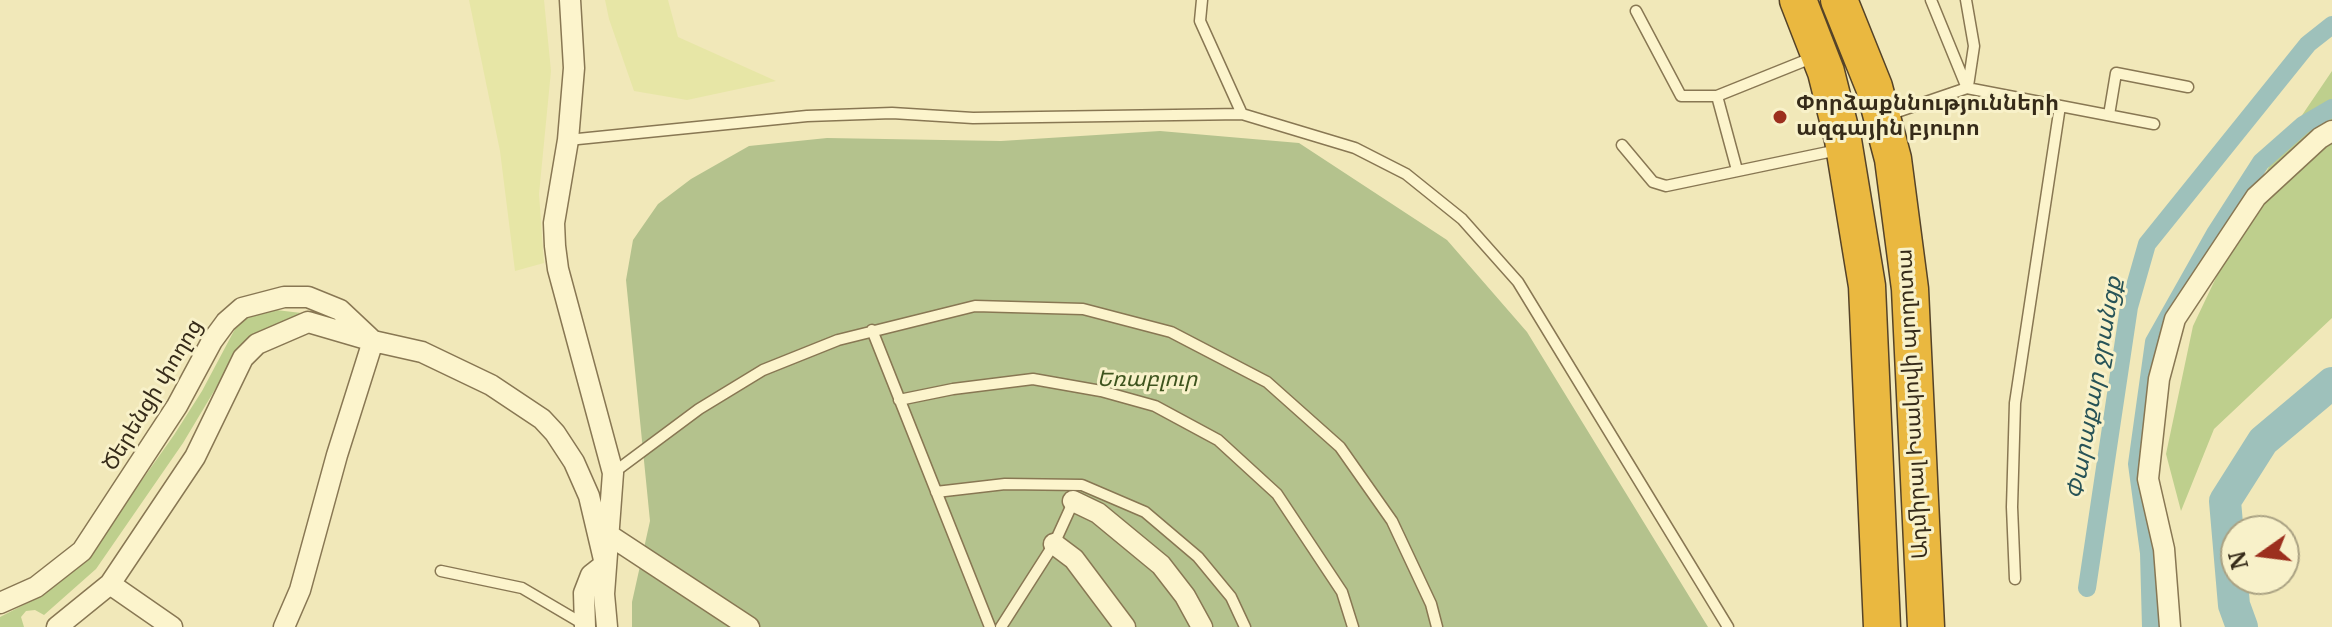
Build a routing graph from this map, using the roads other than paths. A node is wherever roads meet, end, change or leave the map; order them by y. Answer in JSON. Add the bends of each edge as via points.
{"nodes":[{"id":1,"x":570,"y":0,"type":"edge"},
{"id":2,"x":1202,"y":0,"type":"edge"},
{"id":3,"x":1798,"y":0,"type":"edge"},
{"id":4,"x":1839,"y":0,"type":"edge"},
{"id":5,"x":1931,"y":0,"type":"edge"},
{"id":6,"x":1966,"y":0,"type":"edge"},
{"id":7,"x":1636,"y":11,"type":"dead end"},
{"id":8,"x":1863,"y":60,"type":"junction"},
{"id":9,"x":1822,"y":63,"type":"junction"},
{"id":10,"x":2188,"y":87,"type":"dead end"},
{"id":11,"x":1967,"y":88,"type":"junction"},
{"id":12,"x":1717,"y":96,"type":"junction"},
{"id":13,"x":2060,"y":106,"type":"junction"},
{"id":14,"x":1242,"y":114,"type":"junction"},
{"id":15,"x":2109,"y":115,"type":"junction"},
{"id":16,"x":1883,"y":117,"type":"junction"},
{"id":17,"x":2154,"y":124,"type":"dead end"},
{"id":18,"x":2332,"y":131,"type":"edge"},
{"id":19,"x":568,"y":140,"type":"junction"},
{"id":20,"x":1622,"y":145,"type":"dead end"},
{"id":21,"x":1845,"y":149,"type":"junction"},
{"id":22,"x":1737,"y":170,"type":"junction"},
{"id":23,"x":872,"y":330,"type":"junction"},
{"id":24,"x":373,"y":341,"type":"junction"},
{"id":25,"x":899,"y":400,"type":"junction"},
{"id":26,"x":613,"y":473,"type":"junction"},
{"id":27,"x":936,"y":492,"type":"junction"},
{"id":28,"x":1077,"y":493,"type":"junction"},
{"id":29,"x":609,"y":535,"type":"junction"},
{"id":30,"x":1054,"y":544,"type":"junction"},
{"id":31,"x":605,"y":564,"type":"junction"},
{"id":32,"x":441,"y":571,"type":"dead end"},
{"id":33,"x":2015,"y":579,"type":"dead end"},
{"id":34,"x":110,"y":584,"type":"junction"},
{"id":35,"x":0,"y":603,"type":"edge"},
{"id":36,"x":585,"y":626,"type":"edge"},
{"id":37,"x":57,"y":627,"type":"edge"},
{"id":38,"x":172,"y":627,"type":"edge"},
{"id":39,"x":284,"y":627,"type":"edge"},
{"id":40,"x":607,"y":627,"type":"edge"},
{"id":41,"x":749,"y":627,"type":"edge"},
{"id":42,"x":990,"y":627,"type":"edge"},
{"id":43,"x":1001,"y":627,"type":"edge"},
{"id":44,"x":1125,"y":627,"type":"edge"},
{"id":45,"x":1202,"y":627,"type":"edge"},
{"id":46,"x":1245,"y":627,"type":"edge"},
{"id":47,"x":1353,"y":627,"type":"edge"},
{"id":48,"x":1437,"y":627,"type":"edge"},
{"id":49,"x":1728,"y":627,"type":"edge"},
{"id":50,"x":1882,"y":627,"type":"edge"},
{"id":51,"x":1926,"y":627,"type":"edge"},
{"id":52,"x":2170,"y":627,"type":"edge"}],
"edges":[{"from":1,"to":19,"type":"street","via":[[574,68]]},
{"from":2,"to":14,"type":"lane","via":[[1200,21]]},
{"from":3,"to":9,"type":"highway","name":"Ադմիրալ Իսակովի պողոտա"},
{"from":4,"to":8,"type":"highway","name":"Ադմիրալ Իսակովի պողոտա"},
{"from":5,"to":11,"type":"lane"},
{"from":6,"to":11,"type":"lane","via":[[1974,46]]},
{"from":7,"to":12,"type":"lane","via":[[1681,96]]},
{"from":8,"to":9,"type":"highway"},
{"from":8,"to":16,"type":"highway","name":"Ադմիրալ Իսակովի պողոտա"},
{"from":9,"to":12,"type":"lane"},
{"from":9,"to":21,"type":"highway","name":"Ադմիրալ Իսակովի պողոտա"},
{"from":10,"to":15,"type":"lane","via":[[2116,73]]},
{"from":11,"to":13,"type":"lane"},
{"from":11,"to":16,"type":"lane"},
{"from":12,"to":22,"type":"lane"},
{"from":13,"to":15,"type":"lane"},
{"from":13,"to":33,"type":"lane","via":[[2015,403]]},
{"from":14,"to":19,"type":"lane","via":[[807,116]]},
{"from":14,"to":49,"type":"lane","via":[[1355,148],[1406,174],[1462,219],[1518,282]]},
{"from":15,"to":17,"type":"lane"},
{"from":16,"to":51,"type":"highway","name":"Ադմիրալ Իսակովի պողոտա","via":[[1910,289]]},
{"from":18,"to":52,"type":"street","via":[[2256,197],[2175,319],[2159,379],[2148,479],[2164,549]]},
{"from":19,"to":26,"type":"street","via":[[554,223],[558,269]]},
{"from":20,"to":22,"type":"lane","via":[[1659,186]]},
{"from":21,"to":22,"type":"lane"},
{"from":21,"to":50,"type":"highway","name":"Ադմիրալ Իսակովի պողոտա","via":[[1867,286]]},
{"from":23,"to":25,"type":"lane"},
{"from":23,"to":26,"type":"lane","via":[[763,370],[699,409]]},
{"from":23,"to":48,"type":"lane","via":[[975,306],[1083,309],[1171,332],[1267,382],[1340,447],[1392,521]]},
{"from":24,"to":31,"type":"street","via":[[422,352],[491,385],[542,419],[565,447],[589,496]]},
{"from":24,"to":34,"type":"street","via":[[308,322],[257,344],[243,358],[195,457]]},
{"from":24,"to":35,"type":"street","name":"Ծերենցի փողոց","via":[[340,310],[308,297],[242,308],[212,341],[177,406],[82,551],[36,587]]},
{"from":24,"to":39,"type":"street","via":[[300,590]]},
{"from":25,"to":27,"type":"lane"},
{"from":25,"to":47,"type":"lane","via":[[1033,379],[1155,406],[1218,440],[1277,494],[1342,592]]},
{"from":26,"to":29,"type":"street"},
{"from":27,"to":28,"type":"lane","via":[[1005,484]]},
{"from":27,"to":42,"type":"lane"},
{"from":28,"to":30,"type":"lane"},
{"from":28,"to":45,"type":"street","via":[[1161,565]]},
{"from":28,"to":46,"type":"lane","via":[[1145,512],[1198,557],[1231,597]]},
{"from":29,"to":31,"type":"street"},
{"from":29,"to":41,"type":"street"},
{"from":30,"to":43,"type":"lane"},
{"from":30,"to":44,"type":"street","via":[[1074,559]]},
{"from":31,"to":36,"type":"street","via":[[591,575],[584,593]]},
{"from":31,"to":40,"type":"street"},
{"from":32,"to":36,"type":"lane","via":[[522,588]]},
{"from":34,"to":37,"type":"street"},
{"from":34,"to":38,"type":"street"}]}
